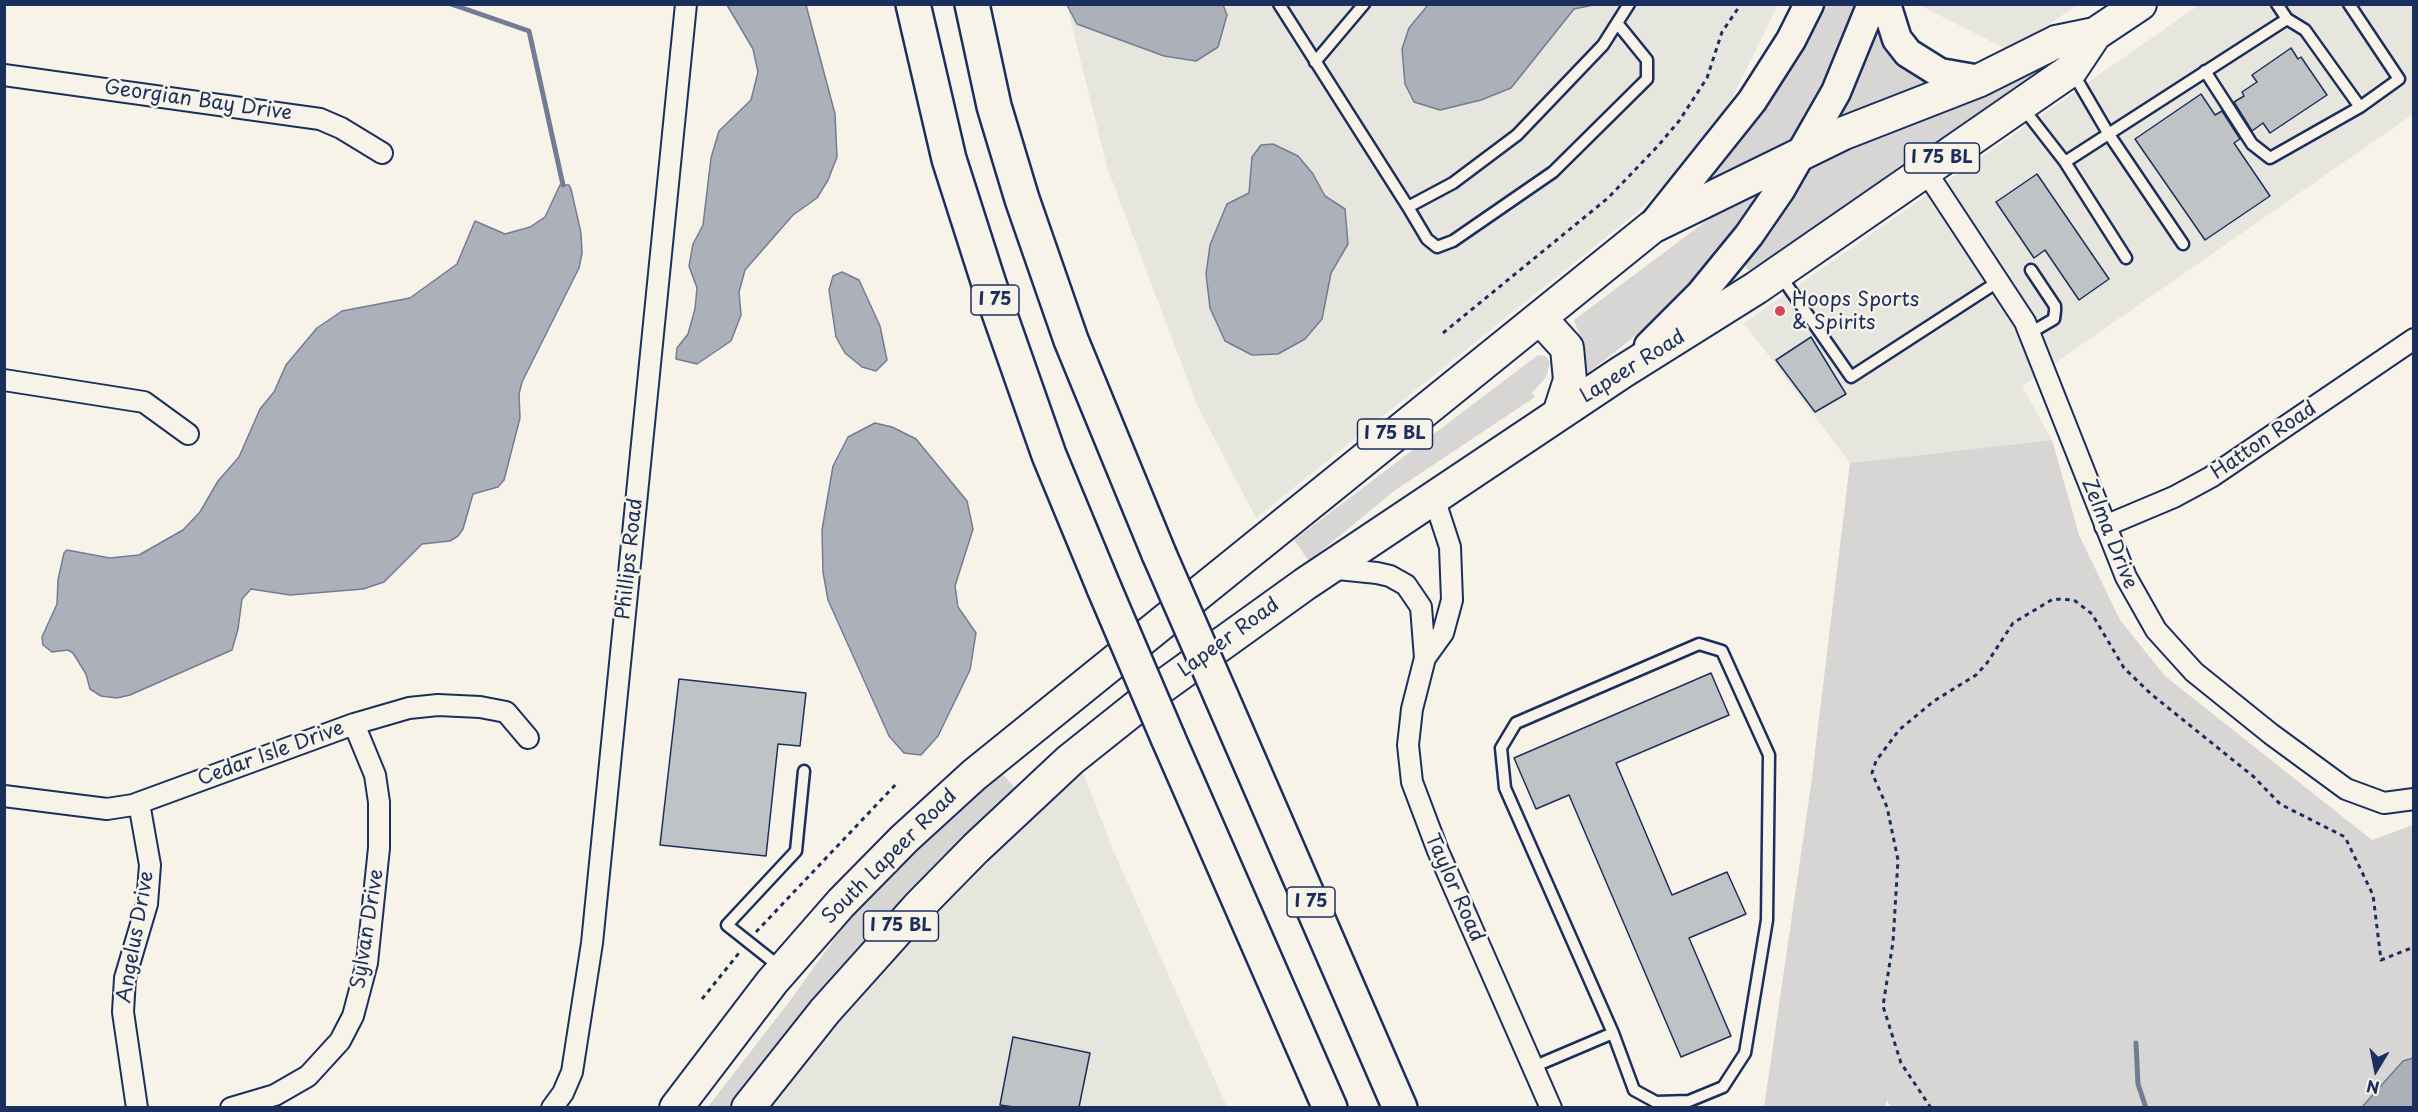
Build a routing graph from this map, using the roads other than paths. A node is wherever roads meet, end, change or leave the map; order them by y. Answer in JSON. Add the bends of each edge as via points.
{"nodes":[{"id":1,"x":686,"y":4,"type":"edge"},
{"id":2,"x":913,"y":4,"type":"edge"},
{"id":3,"x":972,"y":4,"type":"edge"},
{"id":4,"x":1279,"y":4,"type":"edge"},
{"id":5,"x":1364,"y":4,"type":"edge"},
{"id":6,"x":1629,"y":4,"type":"edge"},
{"id":7,"x":1809,"y":4,"type":"edge"},
{"id":8,"x":1872,"y":4,"type":"edge"},
{"id":9,"x":1886,"y":4,"type":"edge"},
{"id":10,"x":2140,"y":4,"type":"edge"},
{"id":11,"x":2277,"y":4,"type":"edge"},
{"id":12,"x":2349,"y":4,"type":"edge"},
{"id":13,"x":2287,"y":19,"type":"junction"},
{"id":14,"x":1617,"y":23,"type":"junction"},
{"id":15,"x":2095,"y":34,"type":"junction"},
{"id":16,"x":1315,"y":62,"type":"junction"},
{"id":17,"x":2071,"y":70,"type":"junction"},
{"id":18,"x":2205,"y":71,"type":"junction"},
{"id":19,"x":1980,"y":80,"type":"junction"},
{"id":20,"x":5,"y":81,"type":"edge"},
{"id":21,"x":2020,"y":104,"type":"junction"},
{"id":22,"x":2360,"y":107,"type":"junction"},
{"id":23,"x":2108,"y":133,"type":"junction"},
{"id":24,"x":1802,"y":152,"type":"junction"},
{"id":25,"x":382,"y":153,"type":"dead end"},
{"id":26,"x":2065,"y":162,"type":"junction"},
{"id":27,"x":1925,"y":170,"type":"junction"},
{"id":28,"x":1408,"y":207,"type":"junction"},
{"id":29,"x":1652,"y":227,"type":"junction"},
{"id":30,"x":2183,"y":244,"type":"dead end"},
{"id":31,"x":2126,"y":258,"type":"dead end"},
{"id":32,"x":2031,"y":270,"type":"dead end"},
{"id":33,"x":1778,"y":272,"type":"junction"},
{"id":34,"x":1999,"y":281,"type":"junction"},
{"id":35,"x":1537,"y":321,"type":"junction"},
{"id":36,"x":2030,"y":333,"type":"junction"},
{"id":37,"x":2414,"y":339,"type":"edge"},
{"id":38,"x":1622,"y":372,"type":"junction"},
{"id":39,"x":4,"y":380,"type":"edge"},
{"id":40,"x":1559,"y":414,"type":"junction"},
{"id":41,"x":188,"y":434,"type":"dead end"},
{"id":42,"x":1434,"y":498,"type":"junction"},
{"id":43,"x":2105,"y":526,"type":"junction"},
{"id":44,"x":1328,"y":568,"type":"junction"},
{"id":45,"x":1140,"y":641,"type":"joint"},
{"id":46,"x":1425,"y":658,"type":"junction"},
{"id":47,"x":354,"y":724,"type":"junction"},
{"id":48,"x":528,"y":738,"type":"dead end"},
{"id":49,"x":804,"y":771,"type":"dead end"},
{"id":50,"x":4,"y":796,"type":"edge"},
{"id":51,"x":2405,"y":801,"type":"edge"},
{"id":52,"x":139,"y":803,"type":"junction"},
{"id":53,"x":783,"y":969,"type":"junction"},
{"id":54,"x":1613,"y":1033,"type":"junction"},
{"id":55,"x":1533,"y":1067,"type":"junction"},
{"id":56,"x":137,"y":1107,"type":"edge"},
{"id":57,"x":231,"y":1107,"type":"edge"},
{"id":58,"x":552,"y":1107,"type":"edge"},
{"id":59,"x":676,"y":1107,"type":"edge"},
{"id":60,"x":748,"y":1107,"type":"edge"},
{"id":61,"x":1330,"y":1107,"type":"edge"},
{"id":62,"x":1400,"y":1107,"type":"edge"},
{"id":63,"x":1551,"y":1107,"type":"edge"}],
"edges":[{"from":1,"to":58,"type":"street","name":"Phillips Road","via":[[592,943],[572,1072]]},
{"from":2,"to":61,"type":"highway","number":"I 75","bridge":true,"via":[[949,159],[1049,455]]},
{"from":3,"to":62,"type":"highway","number":"I 75","bridge":true,"via":[[994,106],[1071,340]]},
{"from":4,"to":16,"type":"lane"},
{"from":5,"to":16,"type":"lane"},
{"from":6,"to":14,"type":"lane"},
{"from":7,"to":29,"type":"main road","via":[[1752,101]]},
{"from":8,"to":24,"type":"main road","via":[[1836,92]]},
{"from":9,"to":19,"type":"main road","via":[[1897,39],[1915,59],[1940,73]]},
{"from":10,"to":15,"type":"main road","name":"Lapeer Road","number":"I 75 BL"},
{"from":11,"to":13,"type":"lane"},
{"from":12,"to":22,"type":"lane","via":[[2399,79]]},
{"from":13,"to":18,"type":"lane"},
{"from":13,"to":22,"type":"lane","via":[[2306,30]]},
{"from":14,"to":28,"type":"lane","via":[[1603,45],[1517,135],[1453,183]]},
{"from":14,"to":28,"type":"lane","via":[[1647,60],[1647,79],[1553,172],[1453,241],[1437,247],[1427,239]]},
{"from":15,"to":17,"type":"main road","name":"Lapeer Road","number":"I 75 BL"},
{"from":15,"to":19,"type":"main road","name":"Lapeer Road","number":"I 75 BL","via":[[2056,42]]},
{"from":16,"to":28,"type":"lane"},
{"from":17,"to":21,"type":"main road","name":"Lapeer Road","number":"I 75 BL"},
{"from":17,"to":23,"type":"lane"},
{"from":18,"to":22,"type":"lane","via":[[2252,144],[2270,159]]},
{"from":18,"to":23,"type":"lane"},
{"from":19,"to":24,"type":"main road","name":"Lapeer Road","number":"I 75 BL"},
{"from":20,"to":25,"type":"street","name":"Georgian Bay Drive","via":[[320,119]]},
{"from":21,"to":26,"type":"lane"},
{"from":21,"to":27,"type":"main road","name":"Lapeer Road","number":"I 75 BL"},
{"from":23,"to":26,"type":"lane"},
{"from":23,"to":30,"type":"lane"},
{"from":24,"to":29,"type":"main road","name":"Lapeer Road","number":"I 75 BL"},
{"from":24,"to":38,"type":"main road","via":[[1765,213],[1730,259],[1700,295]]},
{"from":26,"to":31,"type":"lane"},
{"from":27,"to":33,"type":"main road","name":"Lapeer Road","number":"I 75 BL"},
{"from":27,"to":34,"type":"street","name":"Zelma Drive"},
{"from":29,"to":35,"type":"main road","name":"Lapeer Road","number":"I 75 BL"},
{"from":32,"to":36,"type":"lane","via":[[2055,311],[2054,319]]},
{"from":33,"to":34,"type":"lane","via":[[1851,377]]},
{"from":33,"to":38,"type":"main road","name":"Lapeer Road","number":"I 75 BL"},
{"from":34,"to":36,"type":"street","name":"Zelma Drive"},
{"from":35,"to":40,"type":"main road","via":[[1567,348],[1570,380]]},
{"from":35,"to":45,"type":"main road","name":"Lapeer Road","number":"I 75 BL"},
{"from":36,"to":43,"type":"street","name":"Zelma Drive"},
{"from":37,"to":43,"type":"street","name":"Hatton Road","via":[[2211,477]]},
{"from":38,"to":40,"type":"main road","name":"Lapeer Road","number":"I 75 BL"},
{"from":39,"to":41,"type":"street","via":[[144,402]]},
{"from":40,"to":42,"type":"main road","name":"Lapeer Road","number":"I 75 BL"},
{"from":42,"to":44,"type":"main road","name":"Lapeer Road","number":"I 75 BL"},
{"from":42,"to":46,"type":"street","name":"Taylor Road","via":[[1450,547],[1453,586],[1443,633]]},
{"from":43,"to":51,"type":"street","name":"Zelma Drive","via":[[2142,608],[2168,645],[2194,672],[2346,789],[2377,802]]},
{"from":44,"to":46,"type":"street","name":"Taylor Road","via":[[1383,574],[1406,585],[1421,607]]},
{"from":44,"to":60,"type":"main road","name":"Lapeer Road","number":"I 75 BL","via":[[1159,689],[1070,760],[975,848],[825,1011]]},
{"from":45,"to":53,"type":"main road","name":"South Lapeer Road","number":"I 75 BL","via":[[1021,734],[904,839]]},
{"from":46,"to":55,"type":"street","name":"Taylor Road","via":[[1408,732],[1412,782],[1434,843]]},
{"from":47,"to":48,"type":"street","name":"Cedar Isle Drive","via":[[409,708],[480,707],[506,712]]},
{"from":47,"to":52,"type":"street","name":"Cedar Isle Drive"},
{"from":47,"to":57,"type":"street","name":"Sylvan Drive","via":[[375,775],[380,848],[367,963],[353,1016],[340,1041],[308,1076],[275,1095]]},
{"from":49,"to":53,"type":"lane","via":[[796,851],[727,925]]},
{"from":50,"to":52,"type":"street","name":"Cedar Isle Drive","via":[[107,809]]},
{"from":52,"to":56,"type":"street","name":"Angelus Drive","via":[[150,865],[147,904],[125,978],[123,1012]]},
{"from":53,"to":59,"type":"main road","name":"South Lapeer Road","number":"I 75 BL"},
{"from":54,"to":54,"type":"lane","via":[[1505,788],[1501,748],[1516,723],[1699,644],[1722,651],[1769,754],[1767,920],[1745,1053],[1723,1087],[1689,1101],[1656,1102],[1634,1090]]},
{"from":54,"to":55,"type":"lane"},
{"from":55,"to":63,"type":"street","name":"Taylor Road"}]}
